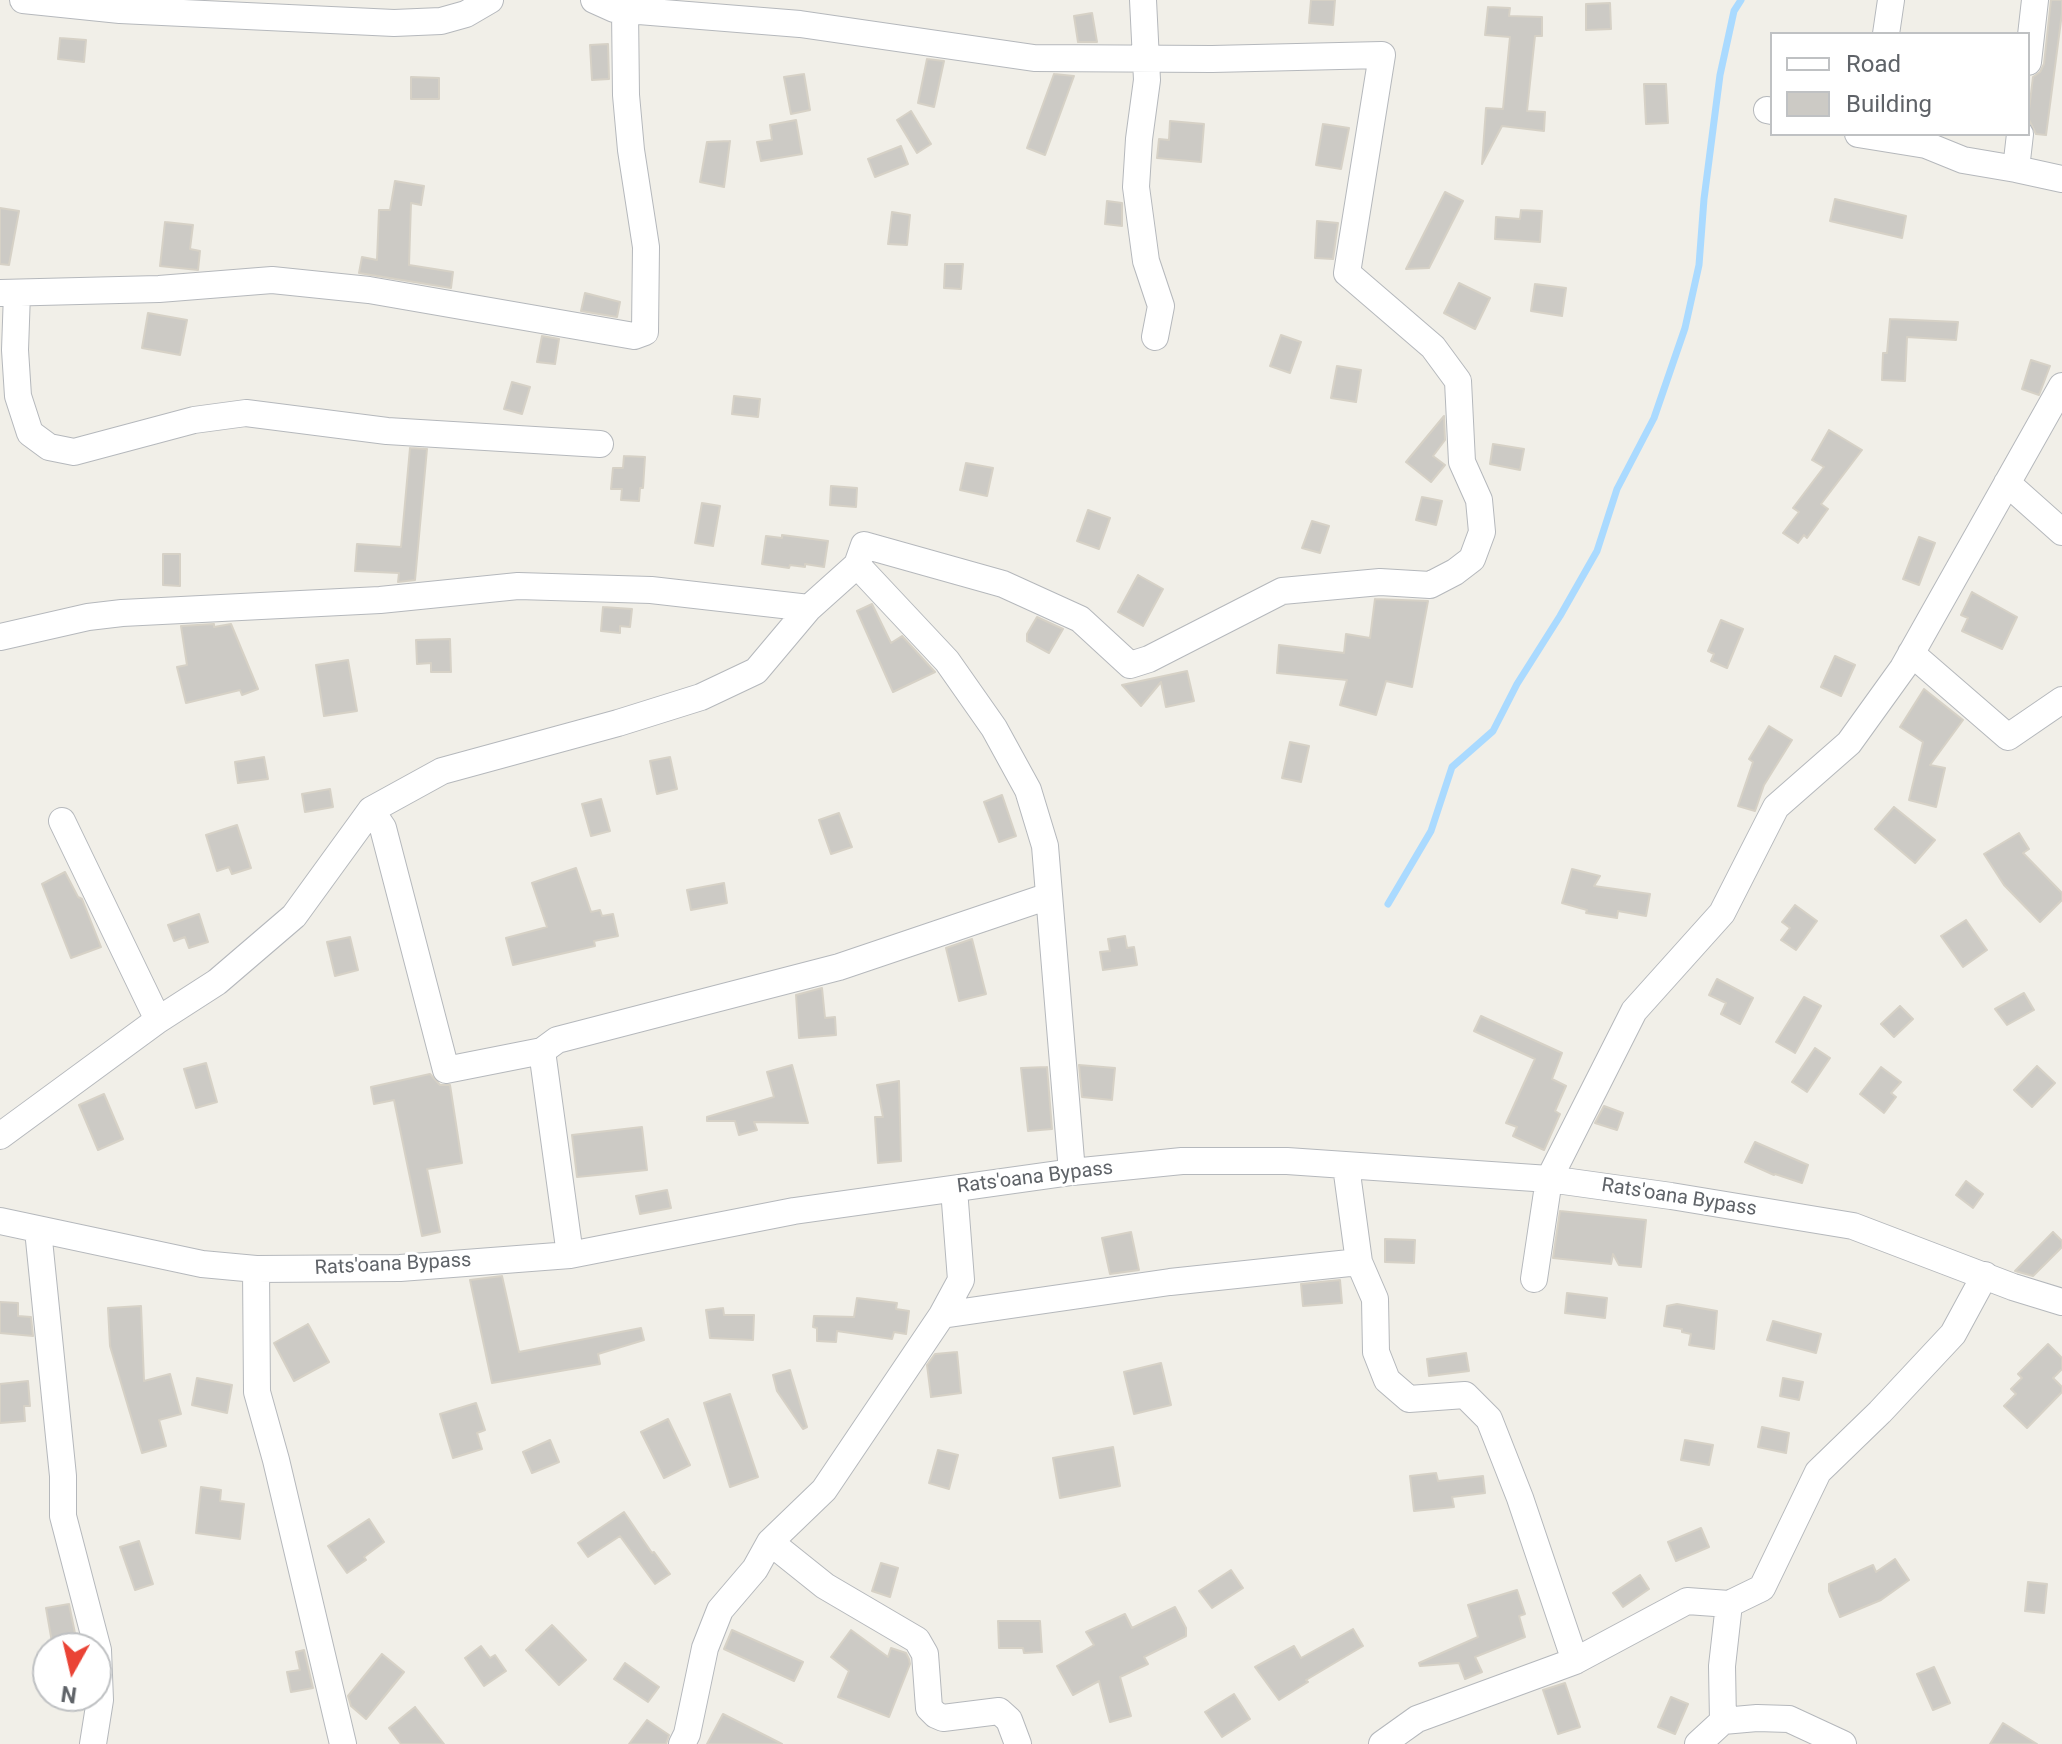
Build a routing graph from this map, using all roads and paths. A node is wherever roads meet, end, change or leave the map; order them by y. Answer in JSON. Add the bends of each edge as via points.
{"nodes":[{"id":1,"x":23,"y":0,"type":"edge"},
{"id":2,"x":490,"y":0,"type":"edge"},
{"id":3,"x":594,"y":0,"type":"edge"},
{"id":4,"x":1143,"y":0,"type":"edge"},
{"id":5,"x":1891,"y":0,"type":"edge"},
{"id":6,"x":2035,"y":0,"type":"edge"},
{"id":7,"x":625,"y":10,"type":"junction"},
{"id":8,"x":1886,"y":32,"type":"edge"},
{"id":9,"x":2030,"y":44,"type":"edge"},
{"id":10,"x":1146,"y":58,"type":"junction"},
{"id":11,"x":1882,"y":136,"type":"edge"},
{"id":12,"x":2020,"y":136,"type":"edge"},
{"id":13,"x":1919,"y":139,"type":"edge"},
{"id":14,"x":2016,"y":169,"type":"junction"},
{"id":15,"x":2062,"y":179,"type":"edge"},
{"id":16,"x":9,"y":293,"type":"edge"},
{"id":17,"x":1155,"y":337,"type":"dead end"},
{"id":18,"x":2062,"y":386,"type":"edge"},
{"id":19,"x":600,"y":444,"type":"dead end"},
{"id":20,"x":2007,"y":483,"type":"junction"},
{"id":21,"x":2062,"y":532,"type":"edge"},
{"id":22,"x":857,"y":565,"type":"junction"},
{"id":23,"x":809,"y":608,"type":"junction"},
{"id":24,"x":0,"y":637,"type":"edge"},
{"id":25,"x":1911,"y":653,"type":"junction"},
{"id":26,"x":2062,"y":700,"type":"edge"},
{"id":27,"x":371,"y":810,"type":"junction"},
{"id":28,"x":62,"y":821,"type":"dead end"},
{"id":29,"x":1049,"y":896,"type":"junction"},
{"id":30,"x":158,"y":1020,"type":"junction"},
{"id":31,"x":542,"y":1051,"type":"junction"},
{"id":32,"x":0,"y":1136,"type":"edge"},
{"id":33,"x":1346,"y":1166,"type":"junction"},
{"id":34,"x":1072,"y":1172,"type":"junction"},
{"id":35,"x":1549,"y":1179,"type":"junction"},
{"id":36,"x":954,"y":1189,"type":"junction"},
{"id":37,"x":0,"y":1221,"type":"edge"},
{"id":38,"x":38,"y":1230,"type":"junction"},
{"id":39,"x":570,"y":1255,"type":"junction"},
{"id":40,"x":1359,"y":1262,"type":"junction"},
{"id":41,"x":256,"y":1269,"type":"junction"},
{"id":42,"x":1985,"y":1275,"type":"junction"},
{"id":43,"x":1534,"y":1279,"type":"dead end"},
{"id":44,"x":2060,"y":1297,"type":"edge"},
{"id":45,"x":942,"y":1315,"type":"junction"},
{"id":46,"x":770,"y":1542,"type":"junction"},
{"id":47,"x":1729,"y":1604,"type":"junction"},
{"id":48,"x":1575,"y":1661,"type":"junction"},
{"id":49,"x":1723,"y":1721,"type":"junction"},
{"id":50,"x":93,"y":1744,"type":"edge"},
{"id":51,"x":343,"y":1744,"type":"edge"},
{"id":52,"x":682,"y":1744,"type":"edge"},
{"id":53,"x":1018,"y":1744,"type":"edge"},
{"id":54,"x":1382,"y":1744,"type":"edge"},
{"id":55,"x":1698,"y":1744,"type":"edge"},
{"id":56,"x":1843,"y":1744,"type":"edge"}],
"edges":[{"from":1,"to":2,"type":"street","via":[[394,23],[441,21]]},
{"from":3,"to":7,"type":"street"},
{"from":4,"to":10,"type":"street"},
{"from":5,"to":8,"type":"street"},
{"from":6,"to":9,"type":"street"},
{"from":7,"to":10,"type":"street","via":[[800,24],[1034,58]]},
{"from":7,"to":16,"type":"street","via":[[626,95],[646,247],[645,332],[634,336],[369,290],[272,280]]},
{"from":10,"to":17,"type":"street","via":[[1136,187],[1146,261],[1161,306]]},
{"from":10,"to":22,"type":"street","via":[[1382,55],[1347,273],[1433,347],[1458,381],[1462,462],[1479,500],[1482,532],[1472,559],[1430,585],[1380,582],[1282,591],[1130,665],[1080,619],[1003,584],[864,545]]},
{"from":11,"to":13,"type":"street"},
{"from":12,"to":14,"type":"street"},
{"from":13,"to":14,"type":"street","via":[[1963,160]]},
{"from":14,"to":15,"type":"street"},
{"from":16,"to":19,"type":"street","via":[[18,396],[30,433],[49,447],[74,452],[194,420],[246,413],[387,431]]},
{"from":18,"to":20,"type":"street"},
{"from":20,"to":21,"type":"street"},
{"from":20,"to":25,"type":"street"},
{"from":22,"to":23,"type":"street"},
{"from":22,"to":29,"type":"street","via":[[947,661],[994,728],[1028,790],[1045,846]]},
{"from":23,"to":24,"type":"street","via":[[651,590],[518,586],[380,600],[122,613]]},
{"from":23,"to":27,"type":"street","via":[[756,671],[701,697],[442,771]]},
{"from":25,"to":26,"type":"street","via":[[2008,737]]},
{"from":25,"to":35,"type":"street","via":[[1849,743],[1776,807],[1722,913],[1634,1011]]},
{"from":27,"to":30,"type":"street","via":[[294,916],[217,982]]},
{"from":27,"to":31,"type":"street","via":[[383,828],[446,1070]]},
{"from":28,"to":30,"type":"street"},
{"from":29,"to":31,"type":"street","via":[[824,971],[557,1040]]},
{"from":29,"to":34,"type":"street"},
{"from":30,"to":32,"type":"street"},
{"from":31,"to":39,"type":"street"},
{"from":33,"to":34,"type":"street","name":"Rats'oana Bypass","via":[[1182,1161]]},
{"from":33,"to":35,"type":"street","name":"Rats'oana Bypass"},
{"from":33,"to":40,"type":"street"},
{"from":34,"to":36,"type":"street","name":"Rats'oana Bypass"},
{"from":35,"to":42,"type":"street","name":"Rats'oana Bypass","via":[[1853,1226]]},
{"from":35,"to":43,"type":"street"},
{"from":36,"to":39,"type":"street","name":"Rats'oana Bypass","via":[[794,1211]]},
{"from":36,"to":45,"type":"street","via":[[961,1280]]},
{"from":37,"to":38,"type":"street","name":"Rats'oana Bypass"},
{"from":38,"to":41,"type":"street","name":"Rats'oana Bypass","via":[[202,1264]]},
{"from":38,"to":50,"type":"street","via":[[63,1516],[98,1650],[100,1700]]},
{"from":39,"to":41,"type":"street","name":"Rats'oana Bypass","via":[[400,1268]]},
{"from":40,"to":45,"type":"street"},
{"from":40,"to":48,"type":"street","via":[[1375,1299],[1376,1352],[1387,1380],[1409,1399],[1465,1395],[1489,1419]]},
{"from":41,"to":51,"type":"street","via":[[257,1392]]},
{"from":42,"to":44,"type":"street","name":"Rats'oana Bypass"},
{"from":42,"to":47,"type":"street","via":[[1953,1334],[1818,1472],[1762,1588]]},
{"from":45,"to":46,"type":"street","via":[[824,1490]]},
{"from":46,"to":52,"type":"street","via":[[720,1610],[705,1648]]},
{"from":46,"to":53,"type":"street","via":[[825,1586],[917,1640],[925,1654],[929,1708],[936,1715],[999,1711],[1009,1720]]},
{"from":47,"to":48,"type":"street","via":[[1687,1601]]},
{"from":47,"to":49,"type":"street"},
{"from":48,"to":54,"type":"street","via":[[1417,1719]]},
{"from":49,"to":55,"type":"street"},
{"from":49,"to":56,"type":"street","via":[[1789,1719]]}]}
